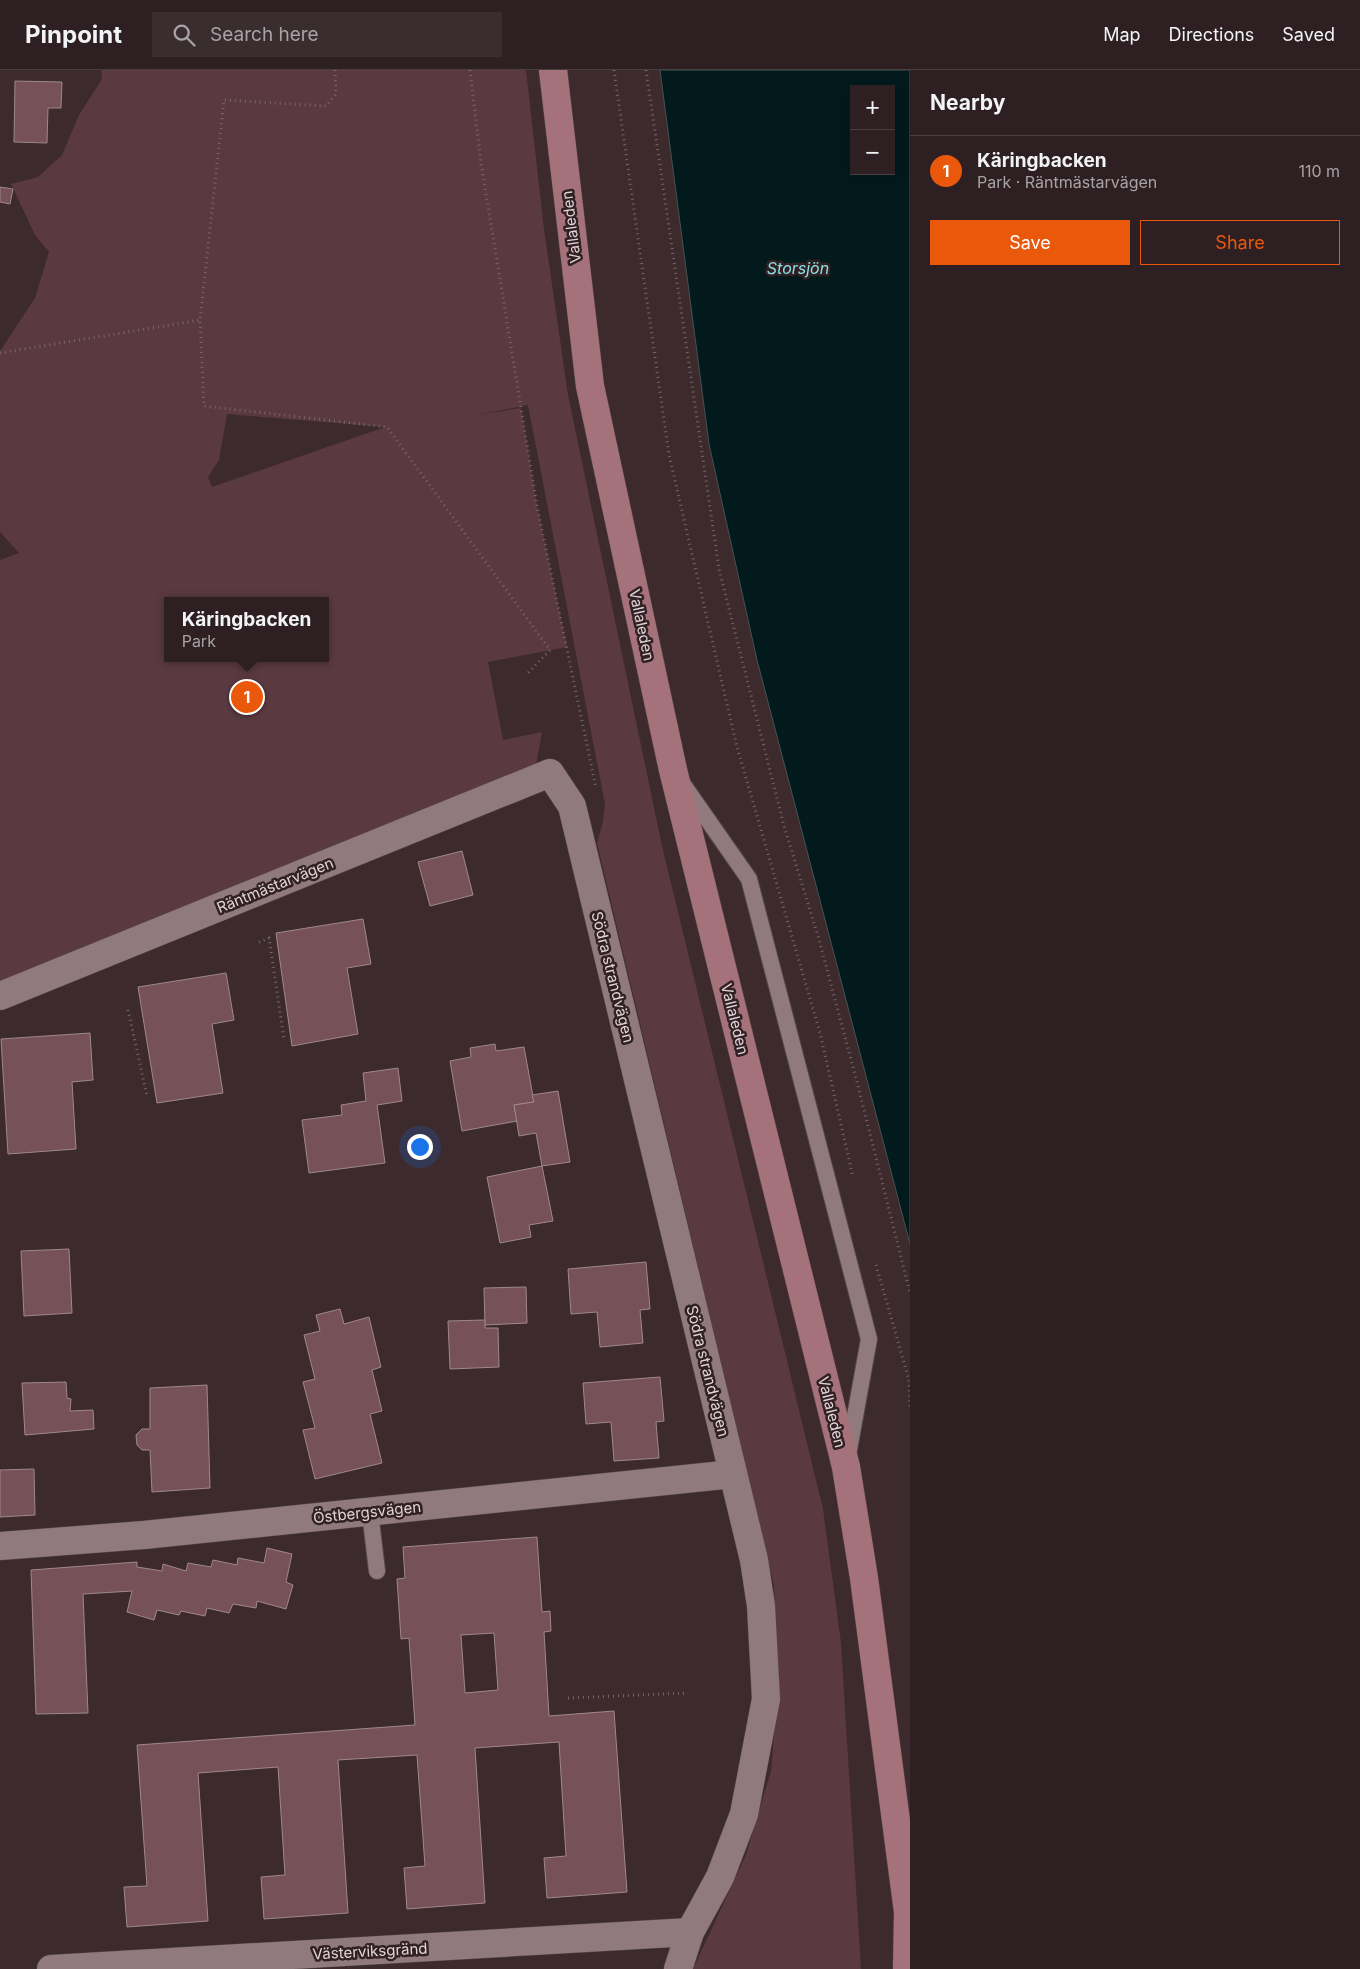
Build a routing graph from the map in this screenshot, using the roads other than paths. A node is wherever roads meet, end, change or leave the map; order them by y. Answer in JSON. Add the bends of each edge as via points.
{"nodes":[{"id":1,"x":553,"y":70,"type":"edge"},
{"id":2,"x":673,"y":770,"type":"junction"},
{"id":3,"x":550,"y":773,"type":"joint"},
{"id":4,"x":0,"y":996,"type":"edge"},
{"id":5,"x":846,"y":1467,"type":"junction"},
{"id":6,"x":733,"y":1474,"type":"junction"},
{"id":7,"x":370,"y":1512,"type":"junction"},
{"id":8,"x":0,"y":1546,"type":"edge"},
{"id":9,"x":377,"y":1571,"type":"dead end"},
{"id":10,"x":690,"y":1932,"type":"junction"},
{"id":11,"x":51,"y":1969,"type":"edge"},
{"id":12,"x":678,"y":1969,"type":"edge"},
{"id":13,"x":907,"y":1969,"type":"edge"}],
"edges":[{"from":1,"to":2,"type":"main road","name":"Vallaleden","via":[[590,386]]},
{"from":2,"to":5,"type":"main road","name":"Vallaleden"},
{"from":2,"to":5,"type":"lane","via":[[749,879],[869,1339]]},
{"from":3,"to":4,"type":"street","name":"Räntmästarvägen"},
{"from":3,"to":6,"type":"street","name":"Södra strandvägen","via":[[572,806]]},
{"from":5,"to":13,"type":"main road","name":"Vallaleden","via":[[864,1578],[908,1912]]},
{"from":6,"to":7,"type":"street","name":"Östbergsvägen"},
{"from":6,"to":10,"type":"street","name":"Södra strandvägen","via":[[754,1560],[761,1606],[766,1699],[744,1814],[720,1877]]},
{"from":7,"to":8,"type":"street","name":"Östbergsvägen"},
{"from":7,"to":9,"type":"lane"},
{"from":10,"to":11,"type":"street","name":"Västerviksgränd"},
{"from":10,"to":12,"type":"street","name":"Södra strandvägen"}]}
